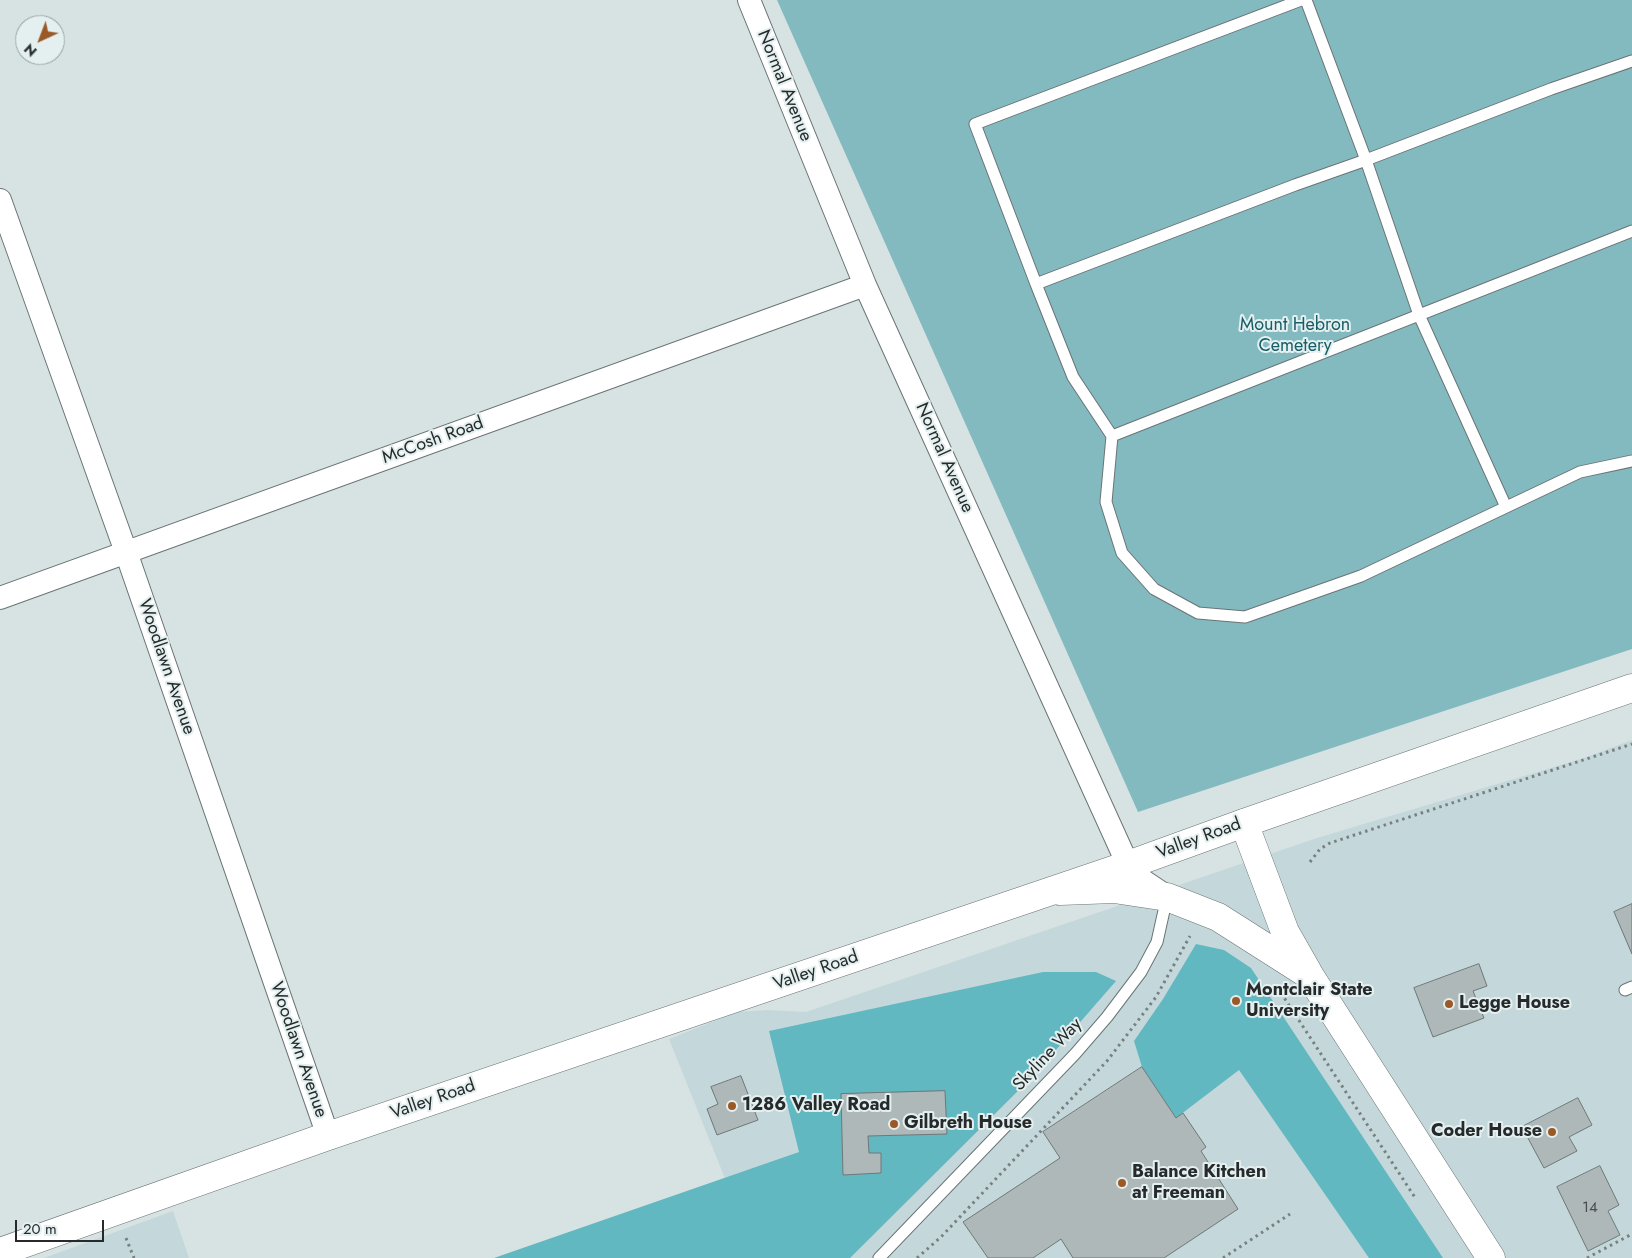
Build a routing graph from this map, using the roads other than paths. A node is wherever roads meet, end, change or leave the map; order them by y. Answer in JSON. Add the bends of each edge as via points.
{"nodes":[{"id":1,"x":749,"y":0,"type":"edge"},
{"id":2,"x":1301,"y":0,"type":"edge"},
{"id":3,"x":1306,"y":0,"type":"edge"},
{"id":4,"x":1632,"y":61,"type":"edge"},
{"id":5,"x":1366,"y":160,"type":"junction"},
{"id":6,"x":0,"y":200,"type":"edge"},
{"id":7,"x":1632,"y":230,"type":"edge"},
{"id":8,"x":1036,"y":284,"type":"junction"},
{"id":9,"x":865,"y":285,"type":"junction"},
{"id":10,"x":1419,"y":315,"type":"junction"},
{"id":11,"x":1112,"y":436,"type":"junction"},
{"id":12,"x":1632,"y":462,"type":"edge"},
{"id":13,"x":1506,"y":507,"type":"junction"},
{"id":14,"x":126,"y":552,"type":"junction"},
{"id":15,"x":0,"y":598,"type":"edge"},
{"id":16,"x":1632,"y":688,"type":"edge"},
{"id":17,"x":1244,"y":822,"type":"junction"},
{"id":18,"x":1128,"y":865,"type":"junction"},
{"id":19,"x":1051,"y":891,"type":"junction"},
{"id":20,"x":1167,"y":897,"type":"junction"},
{"id":21,"x":1310,"y":976,"type":"junction"},
{"id":22,"x":328,"y":1136,"type":"junction"},
{"id":23,"x":0,"y":1252,"type":"edge"},
{"id":24,"x":879,"y":1258,"type":"edge"},
{"id":25,"x":1491,"y":1258,"type":"edge"}],
"edges":[{"from":1,"to":9,"type":"street","name":"Normal Avenue"},
{"from":2,"to":8,"type":"lane","via":[[975,124]]},
{"from":3,"to":5,"type":"lane"},
{"from":4,"to":5,"type":"lane"},
{"from":5,"to":8,"type":"lane"},
{"from":5,"to":10,"type":"lane"},
{"from":6,"to":14,"type":"street","name":"Woodlawn Avenue"},
{"from":7,"to":10,"type":"lane"},
{"from":8,"to":11,"type":"lane","via":[[1073,377]]},
{"from":9,"to":14,"type":"street","name":"McCosh Road"},
{"from":9,"to":18,"type":"street","name":"Normal Avenue"},
{"from":10,"to":11,"type":"lane"},
{"from":10,"to":13,"type":"lane"},
{"from":11,"to":13,"type":"lane","via":[[1106,502],[1122,552],[1154,590],[1198,613],[1245,617],[1361,576]]},
{"from":12,"to":13,"type":"lane","via":[[1580,472]]},
{"from":14,"to":15,"type":"street","name":"McCosh Road"},
{"from":14,"to":22,"type":"street","name":"Woodlawn Avenue"},
{"from":16,"to":17,"type":"main road","name":"Valley Road"},
{"from":17,"to":18,"type":"main road","name":"Valley Road"},
{"from":17,"to":21,"type":"main road","via":[[1285,932]]},
{"from":18,"to":19,"type":"main road","name":"Valley Road"},
{"from":18,"to":20,"type":"street","name":"Normal Avenue","via":[[1142,880]]},
{"from":19,"to":20,"type":"main road","via":[[1114,889]]},
{"from":19,"to":22,"type":"main road","name":"Valley Road"},
{"from":20,"to":21,"type":"main road","via":[[1218,917]]},
{"from":20,"to":24,"type":"lane","name":"Skyline Way","via":[[1157,942],[1141,972],[1107,1017]]},
{"from":21,"to":25,"type":"main road"},
{"from":22,"to":23,"type":"main road","name":"Valley Road"}]}
